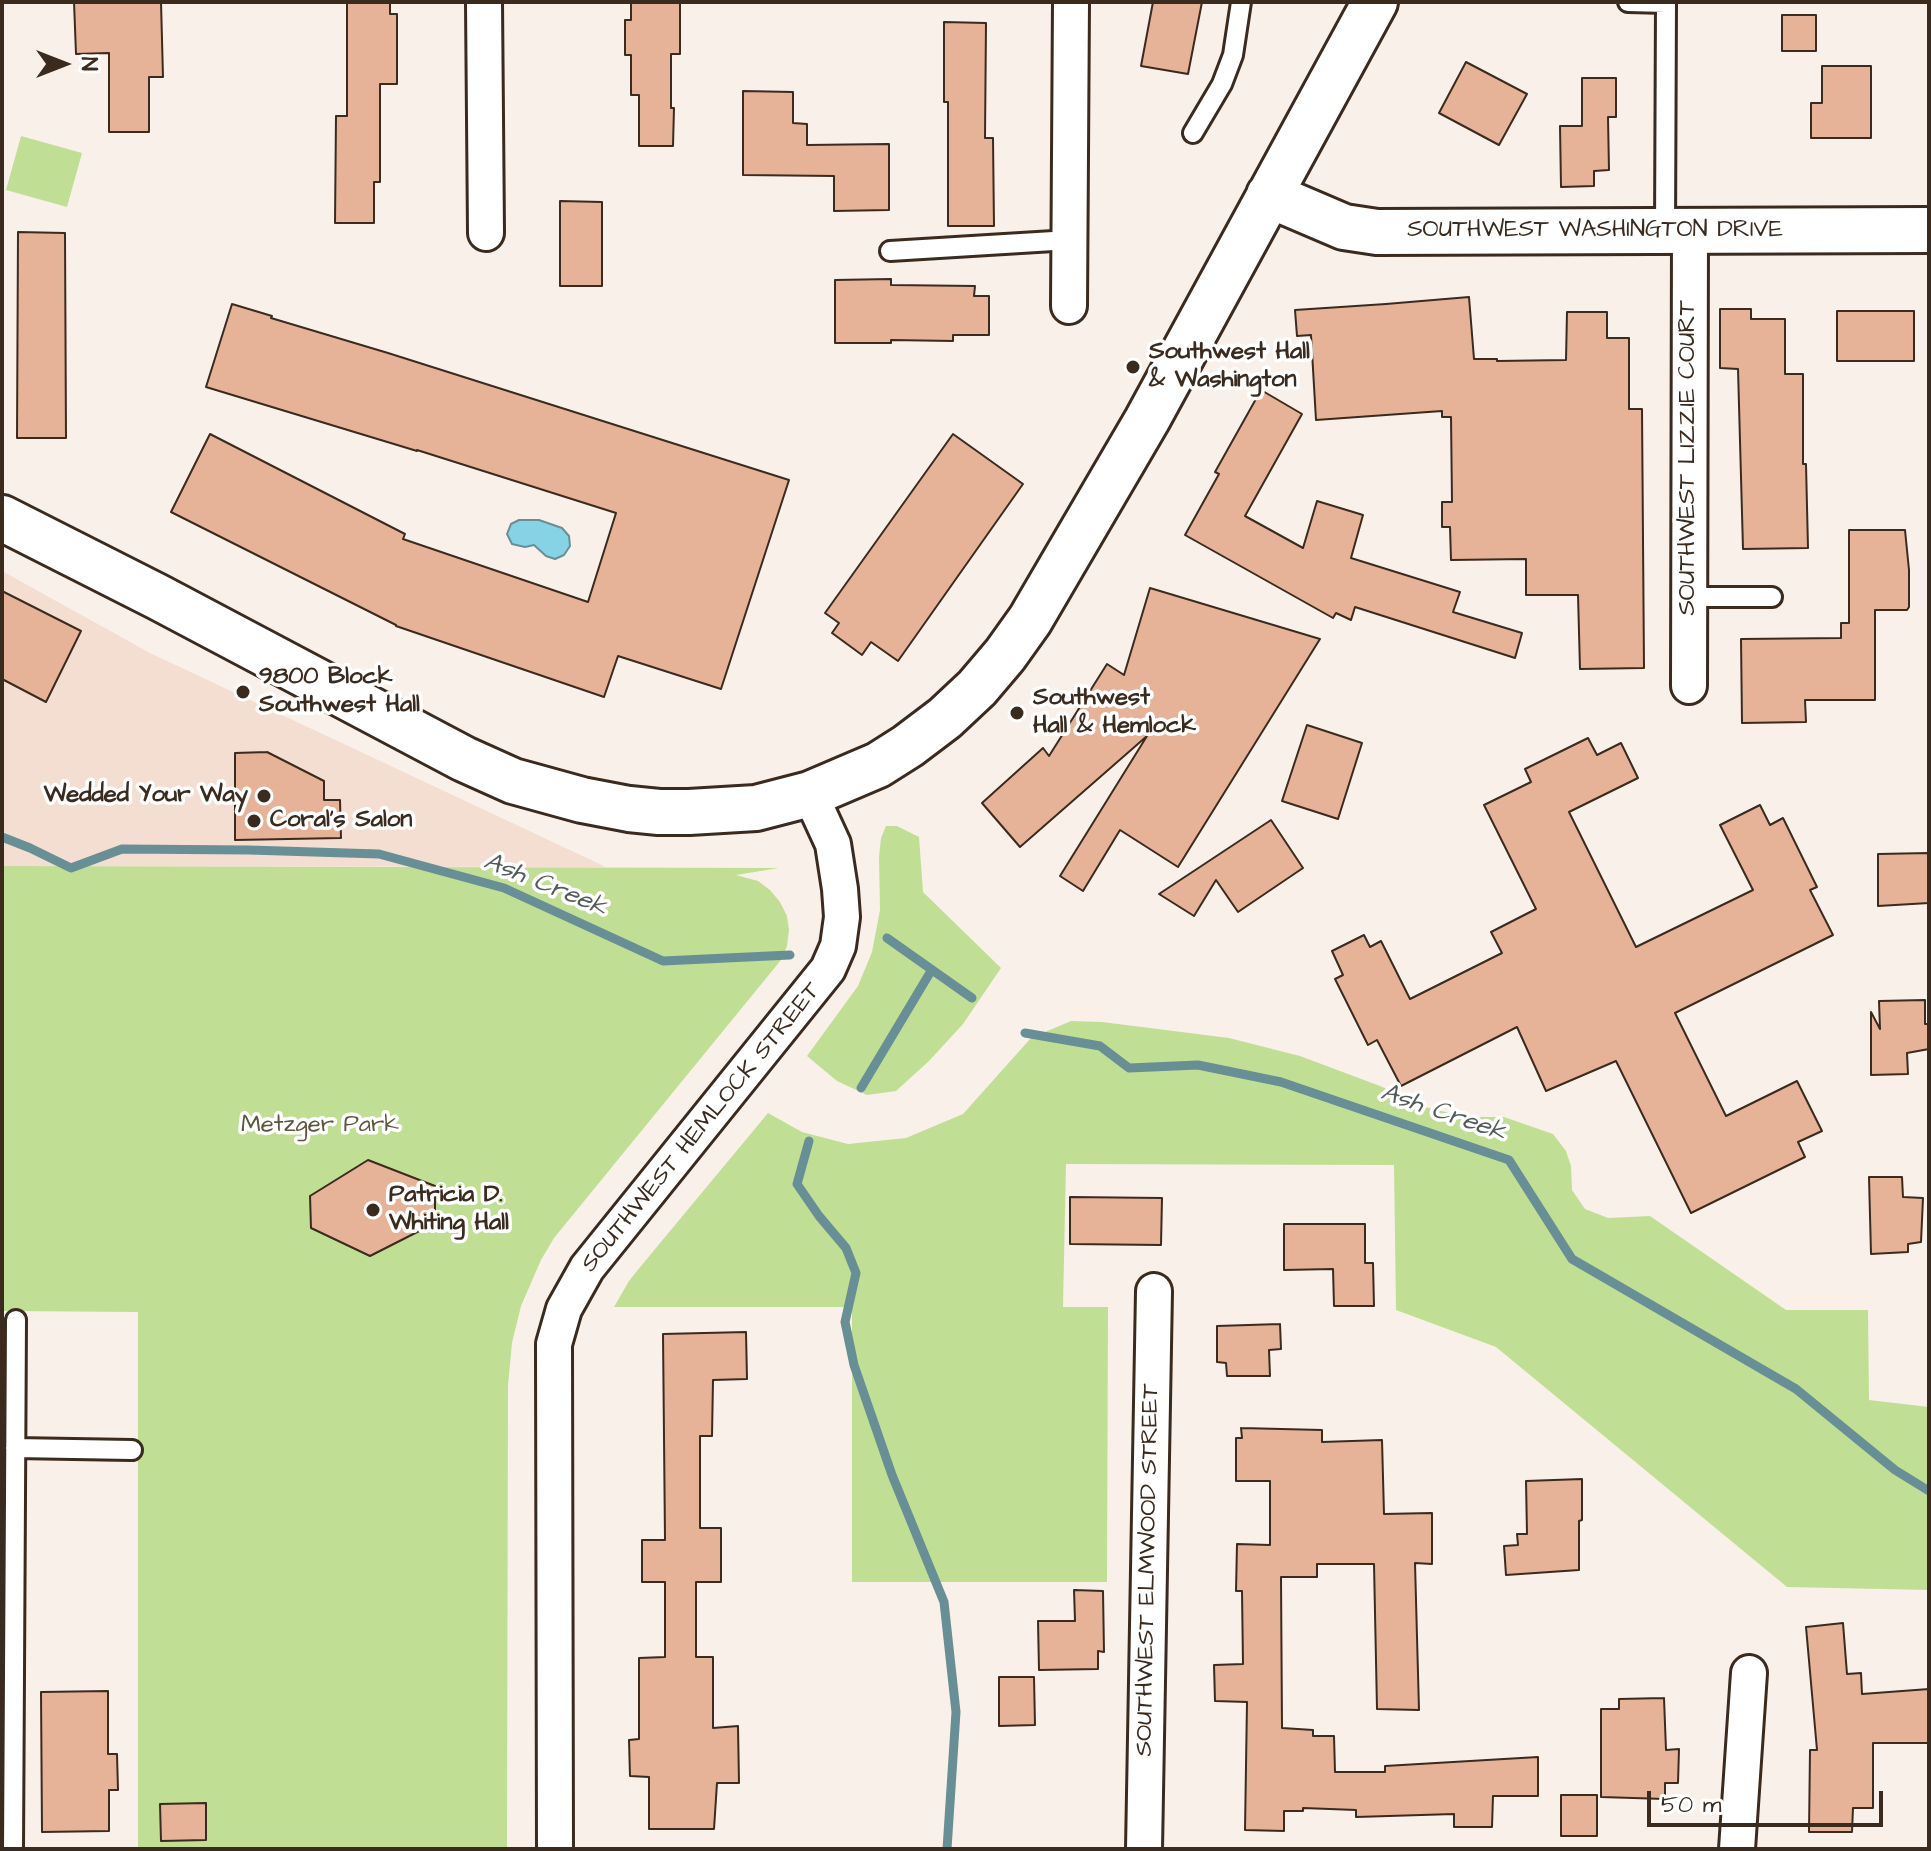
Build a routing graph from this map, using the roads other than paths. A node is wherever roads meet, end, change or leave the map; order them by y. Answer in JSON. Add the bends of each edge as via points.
{"nodes":[{"id":1,"x":484,"y":2,"type":"edge"},
{"id":2,"x":1071,"y":2,"type":"edge"},
{"id":3,"x":1241,"y":2,"type":"edge"},
{"id":4,"x":1375,"y":2,"type":"edge"},
{"id":5,"x":1628,"y":2,"type":"edge"},
{"id":6,"x":1193,"y":133,"type":"dead end"},
{"id":7,"x":1269,"y":195,"type":"junction"},
{"id":8,"x":1929,"y":230,"type":"edge"},
{"id":9,"x":1677,"y":231,"type":"junction"},
{"id":10,"x":486,"y":233,"type":"dead end"},
{"id":11,"x":1070,"y":240,"type":"junction"},
{"id":12,"x":890,"y":251,"type":"dead end"},
{"id":13,"x":1069,"y":306,"type":"dead end"},
{"id":14,"x":2,"y":518,"type":"edge"},
{"id":15,"x":1689,"y":597,"type":"junction"},
{"id":16,"x":1772,"y":597,"type":"dead end"},
{"id":17,"x":1689,"y":686,"type":"dead end"},
{"id":18,"x":810,"y":794,"type":"junction"},
{"id":19,"x":1154,"y":1291,"type":"dead end"},
{"id":20,"x":16,"y":1320,"type":"dead end"},
{"id":21,"x":15,"y":1448,"type":"junction"},
{"id":22,"x":132,"y":1450,"type":"dead end"},
{"id":23,"x":1749,"y":1673,"type":"dead end"},
{"id":24,"x":13,"y":1849,"type":"edge"},
{"id":25,"x":555,"y":1849,"type":"edge"},
{"id":26,"x":1144,"y":1849,"type":"edge"},
{"id":27,"x":1737,"y":1849,"type":"edge"}],
"edges":[{"from":1,"to":10,"type":"street"},
{"from":2,"to":11,"type":"street"},
{"from":3,"to":6,"type":"lane","via":[[1233,55]]},
{"from":4,"to":7,"type":"main road"},
{"from":5,"to":9,"type":"lane","via":[[1666,3]]},
{"from":7,"to":9,"type":"main road","name":"SOUTHWEST WASHINGTON DRIVE","via":[[1344,227],[1377,232]]},
{"from":7,"to":18,"type":"main road","via":[[1147,420],[1005,655],[977,688],[908,746]]},
{"from":8,"to":9,"type":"main road","name":"SOUTHWEST WASHINGTON DRIVE"},
{"from":9,"to":15,"type":"street","name":"SOUTHWEST LIZZIE COURT"},
{"from":11,"to":12,"type":"lane"},
{"from":11,"to":13,"type":"street"},
{"from":14,"to":18,"type":"main road","via":[[513,781],[582,800],[659,812],[756,808]]},
{"from":15,"to":16,"type":"lane"},
{"from":15,"to":17,"type":"street","name":"SOUTHWEST LIZZIE COURT"},
{"from":18,"to":25,"type":"street","name":"SOUTHWEST HEMLOCK STREET","via":[[833,844],[840,889],[838,946],[828,969],[587,1268],[564,1309],[554,1344]]},
{"from":19,"to":26,"type":"street","name":"SOUTHWEST ELMWOOD STREET"},
{"from":20,"to":21,"type":"lane"},
{"from":21,"to":22,"type":"lane"},
{"from":21,"to":24,"type":"lane"},
{"from":23,"to":27,"type":"street"}]}
